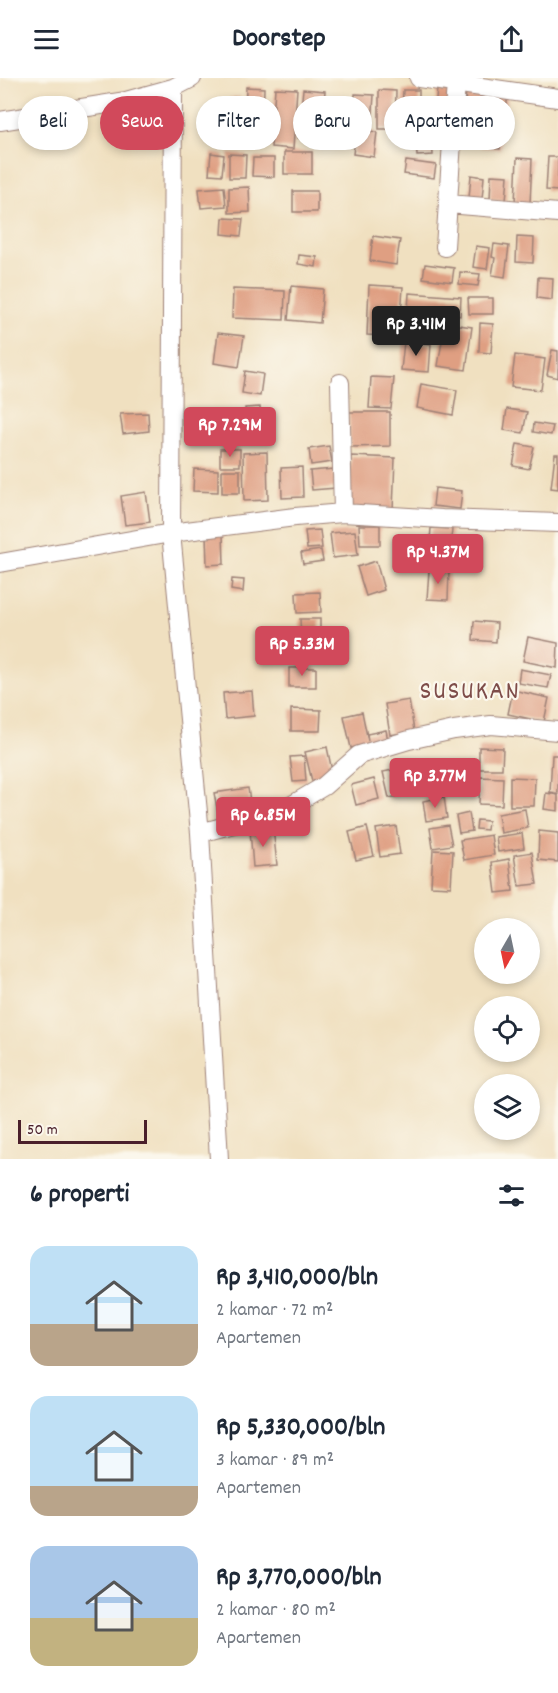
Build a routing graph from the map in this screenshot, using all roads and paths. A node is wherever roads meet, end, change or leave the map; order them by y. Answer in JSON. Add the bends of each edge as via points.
{"nodes":[{"id":1,"x":192,"y":78,"type":"edge"},
{"id":2,"x":419,"y":78,"type":"edge"},
{"id":3,"x":455,"y":80,"type":"edge"},
{"id":4,"x":173,"y":88,"type":"junction"},
{"id":5,"x":558,"y":98,"type":"edge"},
{"id":6,"x":0,"y":121,"type":"edge"},
{"id":7,"x":448,"y":204,"type":"junction"},
{"id":8,"x":558,"y":213,"type":"edge"},
{"id":9,"x":445,"y":247,"type":"dead end"},
{"id":10,"x":340,"y":383,"type":"dead end"},
{"id":11,"x":343,"y":513,"type":"junction"},
{"id":12,"x":558,"y":523,"type":"edge"},
{"id":13,"x":171,"y":533,"type":"junction"},
{"id":14,"x":0,"y":563,"type":"edge"},
{"id":15,"x":558,"y":731,"type":"edge"},
{"id":16,"x":200,"y":833,"type":"junction"},
{"id":17,"x":219,"y":1159,"type":"edge"}],
"edges":[{"from":1,"to":4,"type":"street"},
{"from":2,"to":3,"type":"street"},
{"from":3,"to":5,"type":"street","via":[[483,88]]},
{"from":3,"to":7,"type":"street"},
{"from":4,"to":6,"type":"street","via":[[126,101]]},
{"from":4,"to":13,"type":"street"},
{"from":7,"to":8,"type":"street"},
{"from":7,"to":9,"type":"street"},
{"from":10,"to":11,"type":"street"},
{"from":11,"to":12,"type":"street"},
{"from":11,"to":13,"type":"street"},
{"from":13,"to":14,"type":"street"},
{"from":13,"to":16,"type":"street"},
{"from":15,"to":16,"type":"street","via":[[491,725],[409,740],[359,755],[324,786],[282,811]]},
{"from":16,"to":17,"type":"street"}]}
